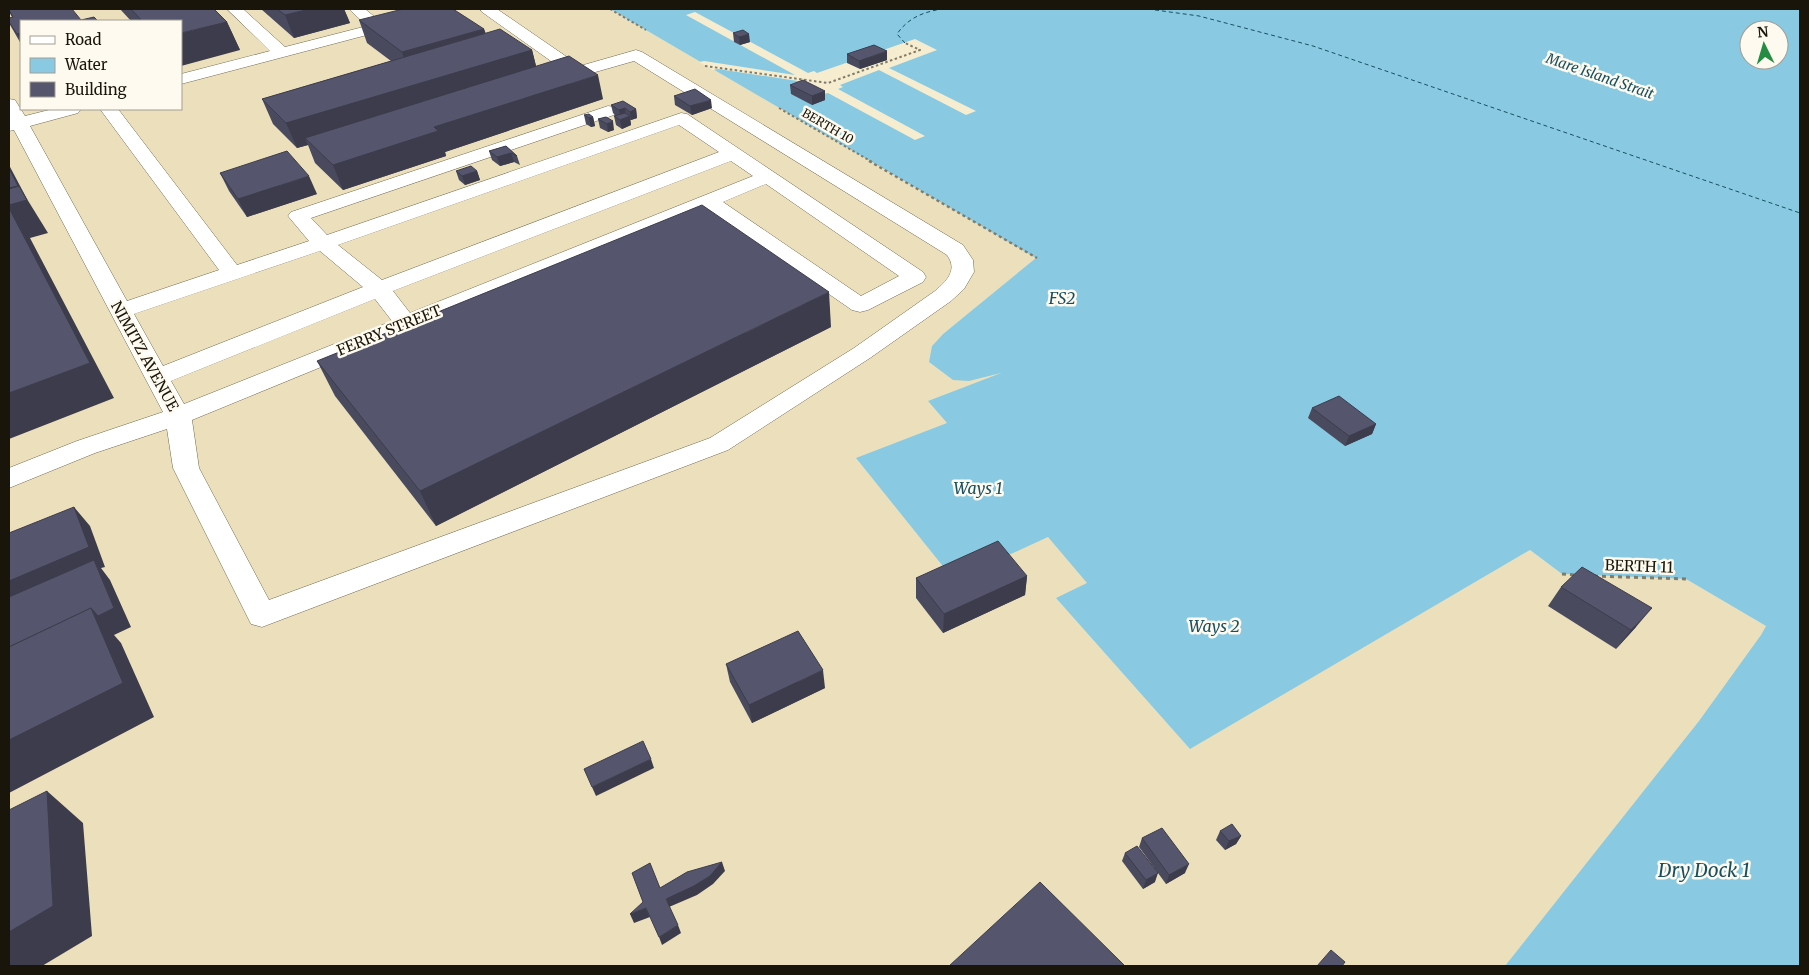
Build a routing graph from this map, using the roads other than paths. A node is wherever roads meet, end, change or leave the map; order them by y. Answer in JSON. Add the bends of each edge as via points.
{"nodes":[{"id":1,"x":234,"y":9,"type":"edge"},
{"id":2,"x":356,"y":9,"type":"edge"},
{"id":3,"x":449,"y":9,"type":"edge"},
{"id":4,"x":487,"y":9,"type":"edge"},
{"id":5,"x":379,"y":28,"type":"junction"},
{"id":6,"x":282,"y":53,"type":"junction"},
{"id":7,"x":182,"y":79,"type":"edge"},
{"id":8,"x":9,"y":104,"type":"edge"},
{"id":9,"x":68,"y":110,"type":"edge"},
{"id":10,"x":110,"y":110,"type":"edge"},
{"id":11,"x":608,"y":111,"type":"dead end"},
{"id":12,"x":14,"y":124,"type":"edge"},
{"id":13,"x":732,"y":154,"type":"junction"},
{"id":14,"x":767,"y":177,"type":"junction"},
{"id":15,"x":708,"y":201,"type":"junction"},
{"id":16,"x":323,"y":243,"type":"junction"},
{"id":17,"x":233,"y":274,"type":"junction"},
{"id":18,"x":379,"y":289,"type":"junction"},
{"id":19,"x":120,"y":311,"type":"junction"},
{"id":20,"x":406,"y":323,"type":"junction"},
{"id":21,"x":158,"y":377,"type":"junction"},
{"id":22,"x":178,"y":416,"type":"junction"},
{"id":23,"x":9,"y":479,"type":"edge"}],
"edges":[{"from":1,"to":6,"type":"street"},
{"from":2,"to":5,"type":"street"},
{"from":3,"to":5,"type":"street"},
{"from":4,"to":22,"type":"street","name":"NIMITZ AVENUE","via":[[578,72],[636,55],[954,250],[962,260],[963,272],[956,284],[934,302],[719,444],[262,616],[186,468]]},
{"from":5,"to":6,"type":"street"},
{"from":6,"to":7,"type":"street"},
{"from":8,"to":12,"type":"street","name":"NIMITZ AVENUE"},
{"from":9,"to":12,"type":"street"},
{"from":10,"to":17,"type":"street"},
{"from":11,"to":16,"type":"street","via":[[298,216]]},
{"from":12,"to":19,"type":"street","name":"NIMITZ AVENUE"},
{"from":13,"to":14,"type":"street"},
{"from":13,"to":16,"type":"street","via":[[681,118]]},
{"from":13,"to":18,"type":"street"},
{"from":14,"to":15,"type":"street","name":"FERRY STREET"},
{"from":14,"to":15,"type":"street","via":[[915,277],[860,305]]},
{"from":15,"to":20,"type":"street","name":"FERRY STREET"},
{"from":16,"to":17,"type":"street"},
{"from":16,"to":18,"type":"street"},
{"from":17,"to":19,"type":"street"},
{"from":18,"to":20,"type":"street"},
{"from":18,"to":21,"type":"street"},
{"from":19,"to":21,"type":"street","name":"NIMITZ AVENUE"},
{"from":20,"to":22,"type":"street","name":"FERRY STREET"},
{"from":21,"to":22,"type":"street","name":"NIMITZ AVENUE"},
{"from":22,"to":23,"type":"street","name":"FERRY STREET","via":[[86,447]]}]}
